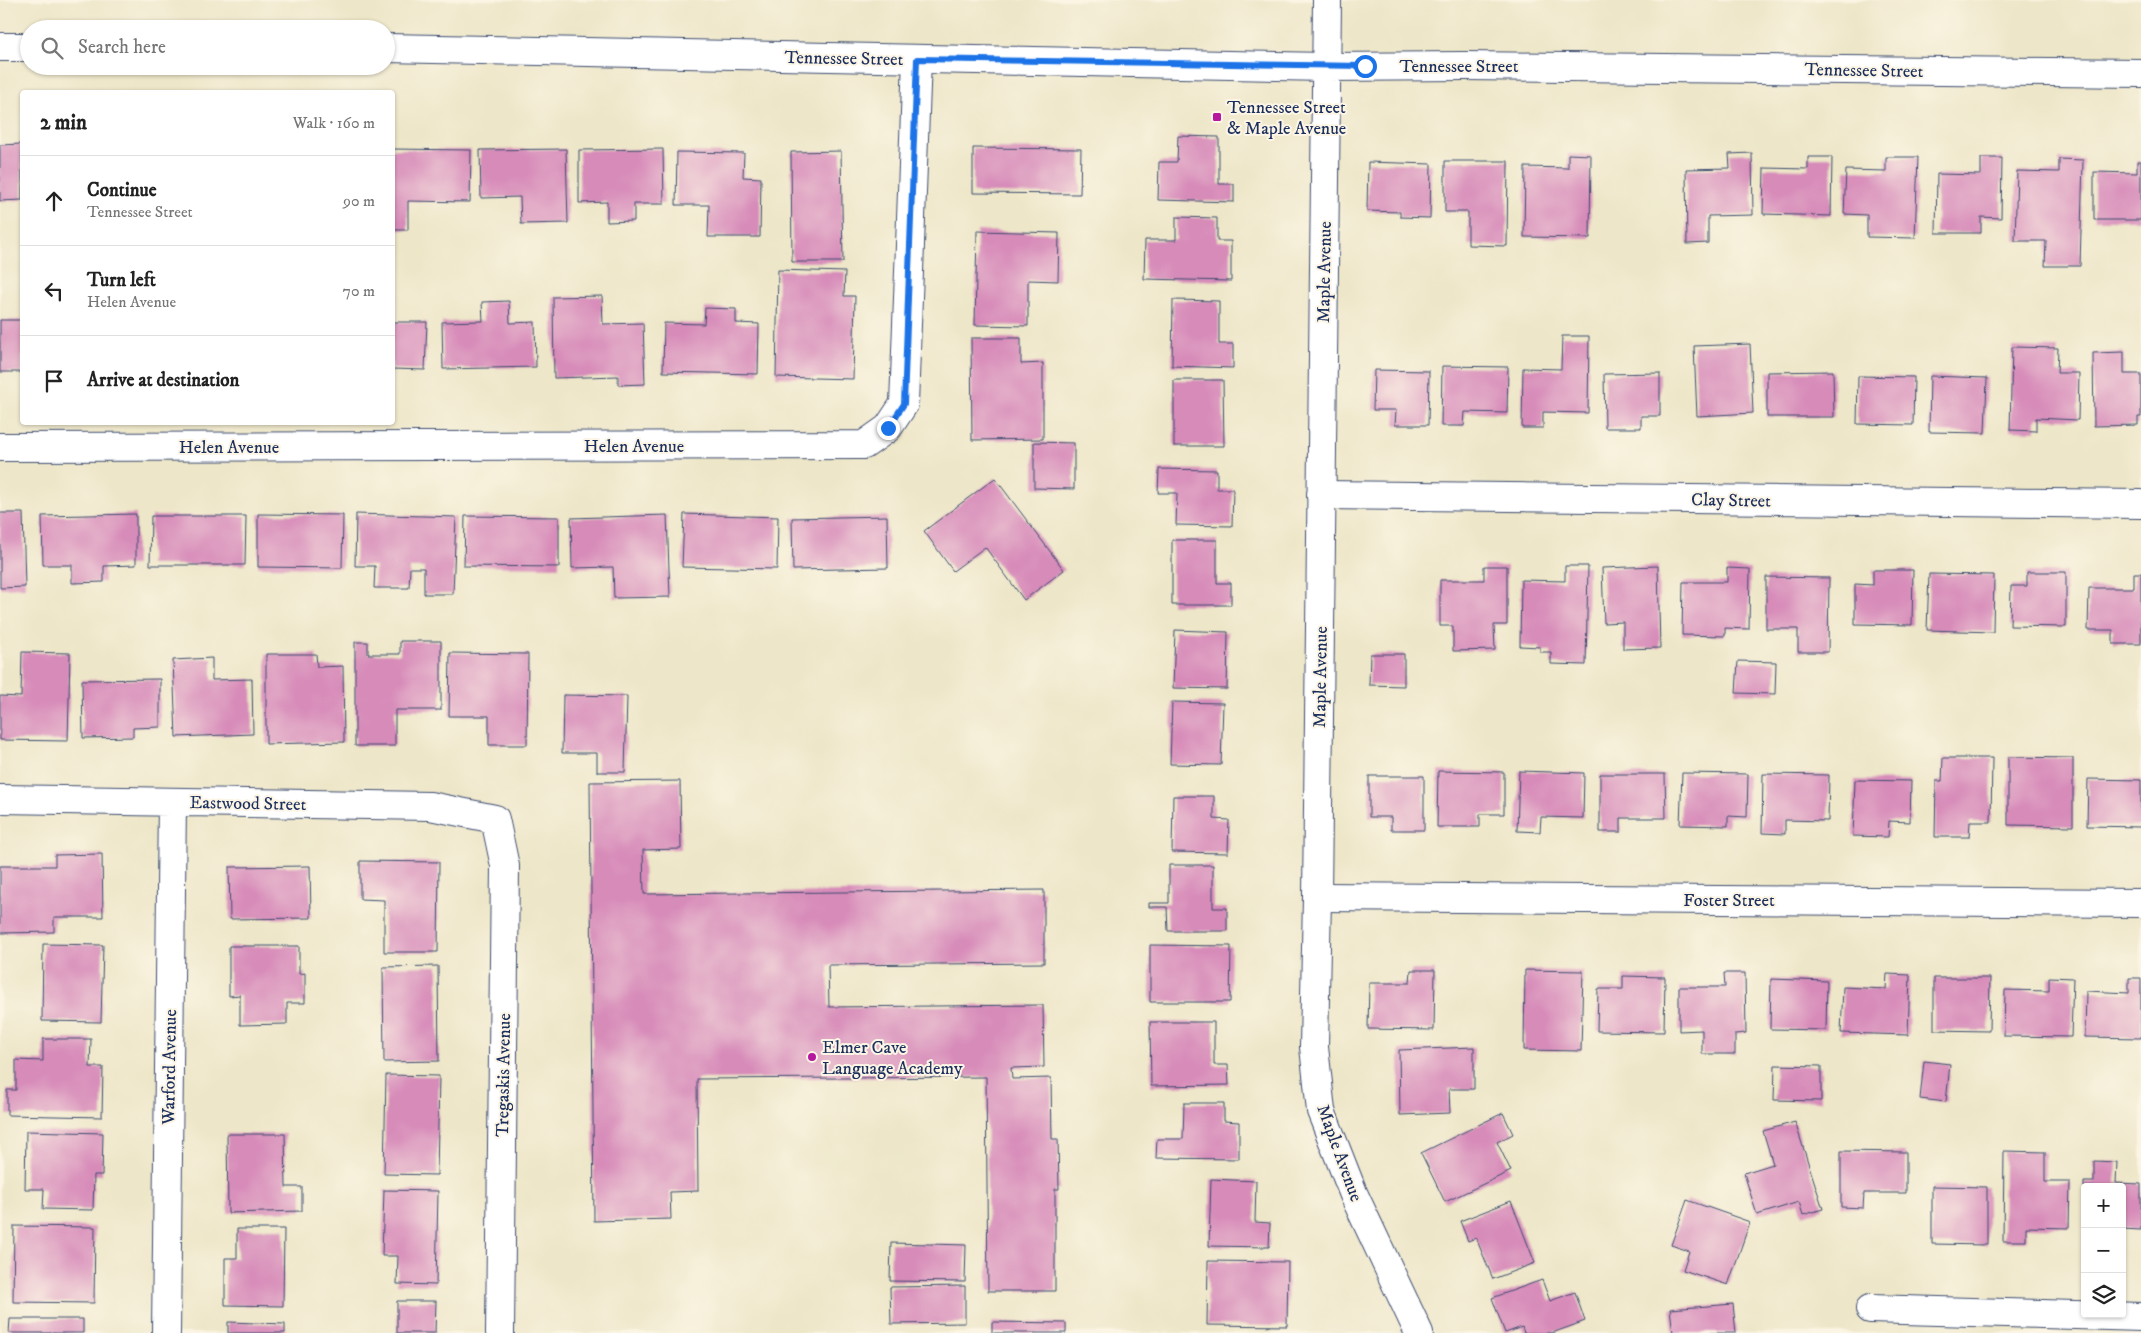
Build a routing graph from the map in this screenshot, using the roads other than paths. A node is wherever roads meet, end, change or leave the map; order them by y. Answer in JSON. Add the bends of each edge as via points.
{"nodes":[{"id":1,"x":1327,"y":0,"type":"edge"},
{"id":2,"x":0,"y":47,"type":"edge"},
{"id":3,"x":20,"y":47,"type":"edge"},
{"id":4,"x":395,"y":48,"type":"edge"},
{"id":5,"x":917,"y":59,"type":"junction"},
{"id":6,"x":1326,"y":66,"type":"junction"},
{"id":7,"x":2141,"y":73,"type":"edge"},
{"id":8,"x":0,"y":447,"type":"edge"},
{"id":9,"x":1322,"y":495,"type":"junction"},
{"id":10,"x":2141,"y":504,"type":"edge"},
{"id":11,"x":0,"y":799,"type":"edge"},
{"id":12,"x":172,"y":802,"type":"junction"},
{"id":13,"x":495,"y":819,"type":"joint"},
{"id":14,"x":1317,"y":897,"type":"junction"},
{"id":15,"x":2141,"y":904,"type":"edge"},
{"id":16,"x":1870,"y":1308,"type":"dead end"},
{"id":17,"x":2141,"y":1317,"type":"edge"},
{"id":18,"x":166,"y":1333,"type":"edge"},
{"id":19,"x":500,"y":1333,"type":"edge"},
{"id":20,"x":1419,"y":1333,"type":"edge"}],
"edges":[{"from":1,"to":6,"type":"street","name":"Maple Avenue"},
{"from":2,"to":3,"type":"street"},
{"from":4,"to":5,"type":"street","name":"Tennessee Street"},
{"from":5,"to":6,"type":"street","name":"Tennessee Street"},
{"from":5,"to":8,"type":"street","name":"Helen Avenue","via":[[904,404],[888,428],[864,445]]},
{"from":6,"to":7,"type":"street","name":"Tennessee Street"},
{"from":6,"to":9,"type":"street","name":"Maple Avenue"},
{"from":9,"to":10,"type":"street","name":"Clay Street"},
{"from":9,"to":14,"type":"street","name":"Maple Avenue"},
{"from":11,"to":12,"type":"street","name":"Eastwood Street"},
{"from":12,"to":13,"type":"street","name":"Eastwood Street","via":[[430,806]]},
{"from":12,"to":18,"type":"street","name":"Warford Avenue"},
{"from":13,"to":19,"type":"street","name":"Tregaskis Avenue","via":[[505,866]]},
{"from":14,"to":15,"type":"street","name":"Foster Street"},
{"from":14,"to":20,"type":"street","name":"Maple Avenue","via":[[1314,1048],[1322,1111],[1354,1195]]},
{"from":16,"to":17,"type":"street"}]}
